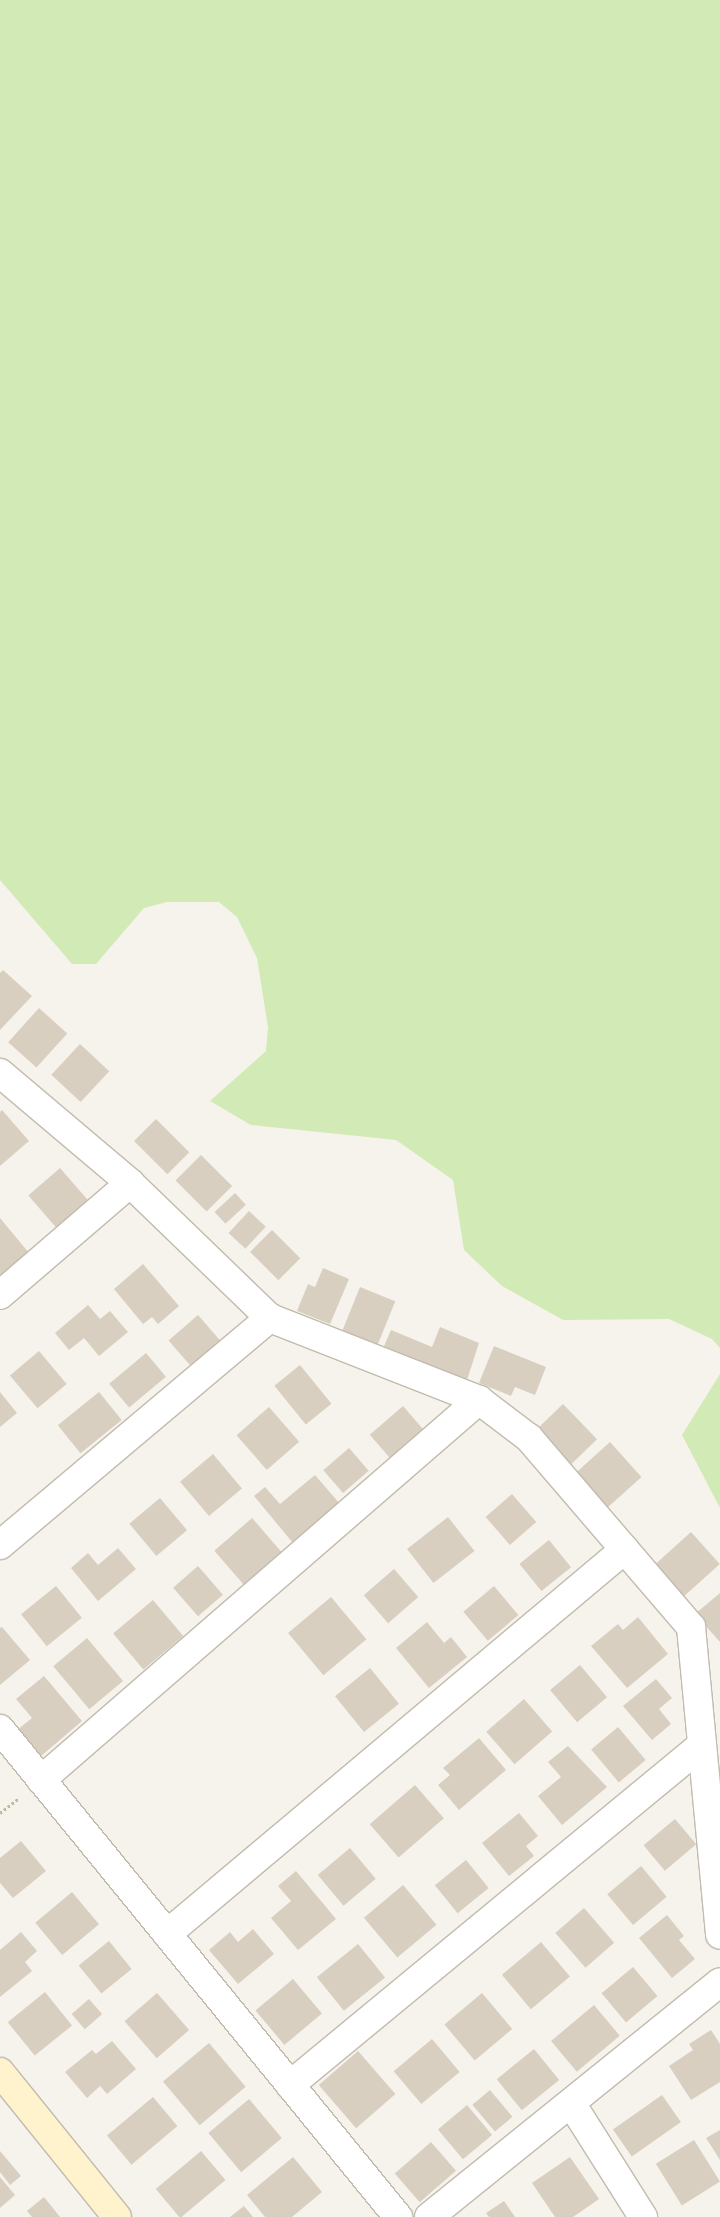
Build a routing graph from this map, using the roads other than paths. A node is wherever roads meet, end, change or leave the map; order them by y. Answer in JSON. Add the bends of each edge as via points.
{"nodes":[{"id":1,"x":0,"y":1073,"type":"edge"},
{"id":2,"x":130,"y":1183,"type":"junction"},
{"id":3,"x":0,"y":1295,"type":"edge"},
{"id":4,"x":270,"y":1318,"type":"junction"},
{"id":5,"x":479,"y":1400,"type":"junction"},
{"id":6,"x":0,"y":1544,"type":"edge"},
{"id":7,"x":625,"y":1549,"type":"junction"},
{"id":8,"x":0,"y":1729,"type":"edge"},
{"id":9,"x":702,"y":1745,"type":"junction"},
{"id":10,"x":41,"y":1780,"type":"junction"},
{"id":11,"x":167,"y":1934,"type":"junction"},
{"id":12,"x":720,"y":1935,"type":"edge"},
{"id":13,"x":720,"y":1982,"type":"edge"},
{"id":14,"x":0,"y":2072,"type":"edge"},
{"id":15,"x":290,"y":2085,"type":"junction"},
{"id":16,"x":571,"y":2103,"type":"junction"},
{"id":17,"x":118,"y":2217,"type":"edge"},
{"id":18,"x":398,"y":2217,"type":"edge"},
{"id":19,"x":429,"y":2217,"type":"edge"},
{"id":20,"x":643,"y":2217,"type":"edge"}],
"edges":[{"from":1,"to":2,"type":"street"},
{"from":2,"to":3,"type":"street"},
{"from":2,"to":4,"type":"street"},
{"from":4,"to":5,"type":"street"},
{"from":4,"to":6,"type":"street"},
{"from":5,"to":7,"type":"street","via":[[529,1438]]},
{"from":5,"to":10,"type":"street"},
{"from":7,"to":9,"type":"street","via":[[691,1628]]},
{"from":7,"to":11,"type":"street"},
{"from":8,"to":10,"type":"street"},
{"from":9,"to":12,"type":"street"},
{"from":9,"to":15,"type":"street"},
{"from":10,"to":11,"type":"street"},
{"from":11,"to":15,"type":"street"},
{"from":13,"to":16,"type":"street"},
{"from":14,"to":17,"type":"street"},
{"from":15,"to":18,"type":"street"},
{"from":16,"to":19,"type":"street"},
{"from":16,"to":20,"type":"street"}]}
